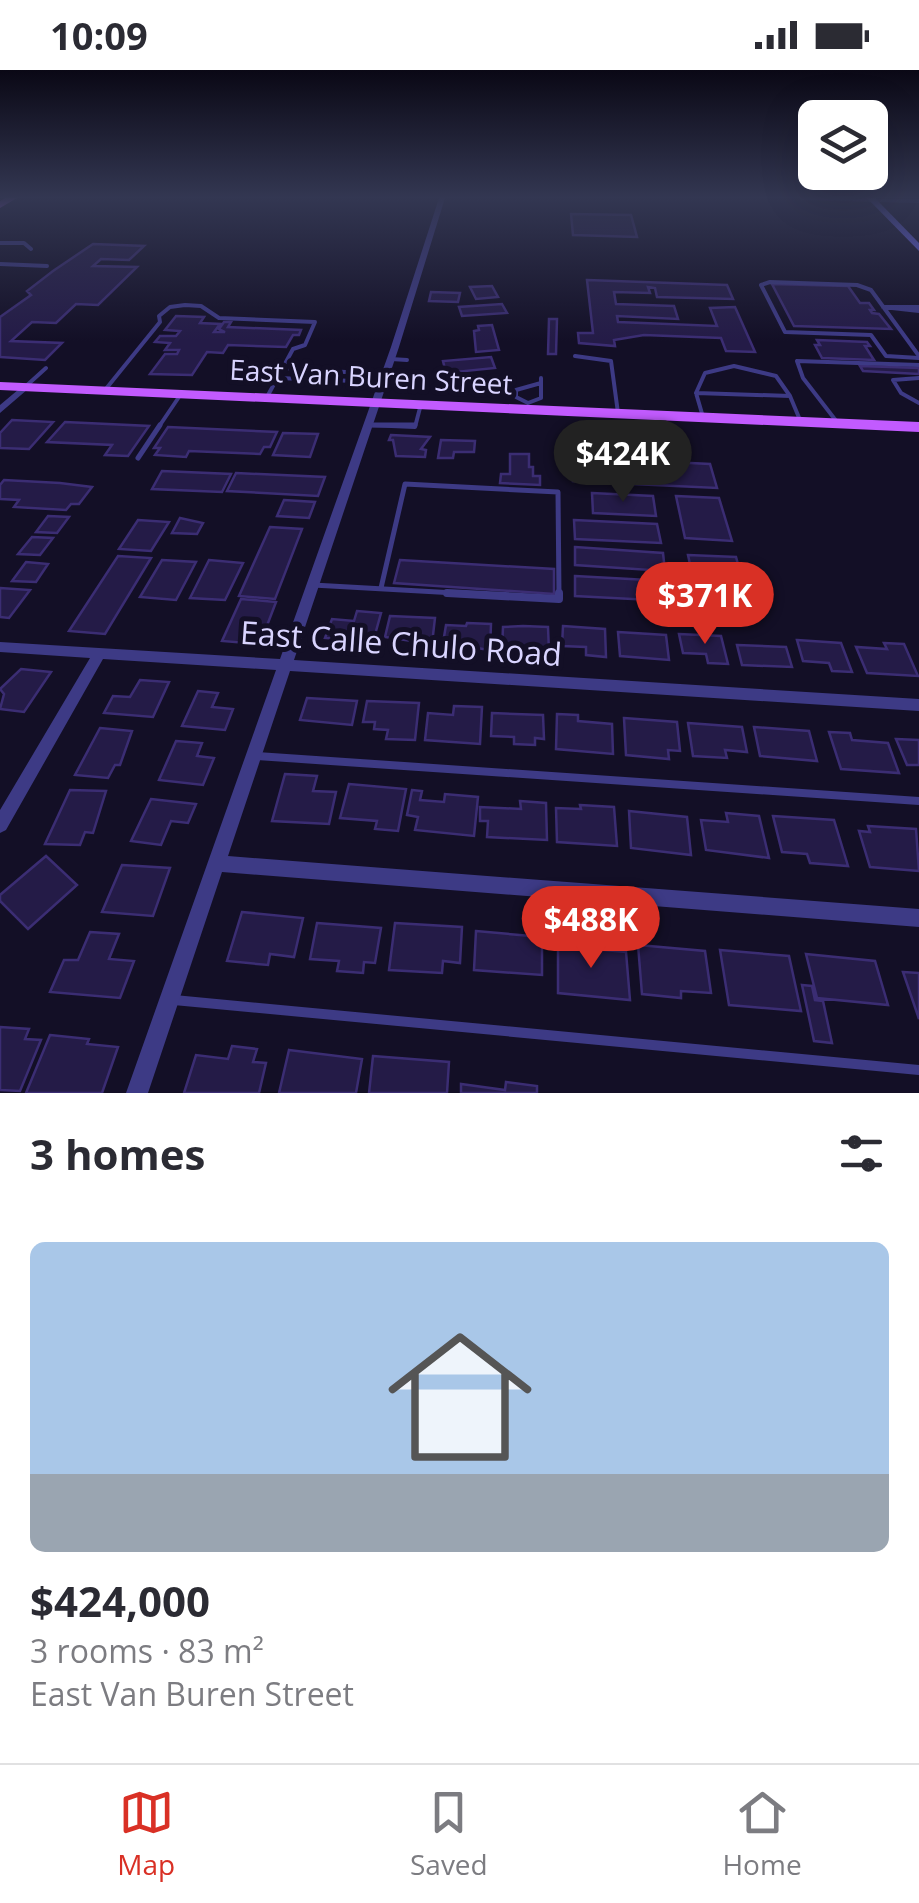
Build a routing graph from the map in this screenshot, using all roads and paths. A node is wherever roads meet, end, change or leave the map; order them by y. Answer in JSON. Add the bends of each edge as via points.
{"nodes":[{"id":1,"x":26,"y":246,"type":"edge"},
{"id":2,"x":427,"y":246,"type":"edge"},
{"id":3,"x":31,"y":249,"type":"dead end"},
{"id":4,"x":0,"y":264,"type":"edge"},
{"id":5,"x":47,"y":266,"type":"dead end"},
{"id":6,"x":418,"y":274,"type":"junction"},
{"id":7,"x":430,"y":274,"type":"dead end"},
{"id":8,"x":408,"y":307,"type":"junction"},
{"id":9,"x":421,"y":308,"type":"dead end"},
{"id":10,"x":883,"y":308,"type":"junction"},
{"id":11,"x":919,"y":309,"type":"edge"},
{"id":12,"x":575,"y":356,"type":"dead end"},
{"id":13,"x":919,"y":357,"type":"edge"},
{"id":14,"x":390,"y":359,"type":"junction"},
{"id":15,"x":407,"y":360,"type":"dead end"},
{"id":16,"x":919,"y":365,"type":"edge"},
{"id":17,"x":46,"y":368,"type":"dead end"},
{"id":18,"x":283,"y":368,"type":"junction"},
{"id":19,"x":278,"y":378,"type":"junction"},
{"id":20,"x":908,"y":378,"type":"junction"},
{"id":21,"x":919,"y":378,"type":"edge"},
{"id":22,"x":914,"y":385,"type":"dead end"},
{"id":23,"x":0,"y":386,"type":"edge"},
{"id":24,"x":25,"y":387,"type":"junction"},
{"id":25,"x":105,"y":390,"type":"junction"},
{"id":26,"x":696,"y":393,"type":"junction"},
{"id":27,"x":181,"y":394,"type":"junction"},
{"id":28,"x":790,"y":396,"type":"junction"},
{"id":29,"x":268,"y":397,"type":"junction"},
{"id":30,"x":376,"y":402,"type":"junction"},
{"id":31,"x":421,"y":404,"type":"junction"},
{"id":32,"x":919,"y":404,"type":"edge"},
{"id":33,"x":528,"y":406,"type":"junction"},
{"id":34,"x":0,"y":410,"type":"edge"},
{"id":35,"x":618,"y":413,"type":"junction"},
{"id":36,"x":702,"y":417,"type":"junction"},
{"id":37,"x":800,"y":422,"type":"junction"},
{"id":38,"x":837,"y":423,"type":"junction"},
{"id":39,"x":368,"y":425,"type":"junction"},
{"id":40,"x":919,"y":427,"type":"edge"},
{"id":41,"x":138,"y":458,"type":"dead end"},
{"id":42,"x":312,"y":585,"type":"junction"},
{"id":43,"x":381,"y":588,"type":"junction"},
{"id":44,"x":0,"y":647,"type":"edge"},
{"id":45,"x":99,"y":654,"type":"junction"},
{"id":46,"x":284,"y":664,"type":"junction"},
{"id":47,"x":919,"y":705,"type":"edge"},
{"id":48,"x":252,"y":756,"type":"junction"},
{"id":49,"x":919,"y":801,"type":"edge"},
{"id":50,"x":0,"y":825,"type":"edge"},
{"id":51,"x":217,"y":863,"type":"junction"},
{"id":52,"x":919,"y":918,"type":"edge"},
{"id":53,"x":169,"y":1000,"type":"junction"},
{"id":54,"x":919,"y":1070,"type":"edge"},
{"id":55,"x":137,"y":1093,"type":"edge"}],
"edges":[{"from":1,"to":3,"type":"lane"},
{"from":2,"to":6,"type":"street"},
{"from":4,"to":5,"type":"lane"},
{"from":6,"to":7,"type":"lane"},
{"from":6,"to":8,"type":"street"},
{"from":8,"to":9,"type":"lane"},
{"from":8,"to":14,"type":"street"},
{"from":10,"to":11,"type":"lane"},
{"from":10,"to":13,"type":"lane"},
{"from":10,"to":13,"type":"lane","via":[[871,290],[856,284],[760,285],[786,332],[871,336],[886,356]]},
{"from":12,"to":35,"type":"lane","via":[[611,361]]},
{"from":14,"to":15,"type":"lane"},
{"from":14,"to":30,"type":"street"},
{"from":16,"to":38,"type":"lane","via":[[796,362],[808,389]]},
{"from":17,"to":24,"type":"lane"},
{"from":18,"to":19,"type":"lane"},
{"from":18,"to":19,"type":"lane","via":[[361,373],[354,381]]},
{"from":18,"to":25,"type":"lane","via":[[316,322],[219,318],[201,306],[177,306],[158,316],[160,322]]},
{"from":19,"to":29,"type":"lane"},
{"from":20,"to":21,"type":"lane"},
{"from":20,"to":22,"type":"lane"},
{"from":20,"to":32,"type":"lane","via":[[893,380]]},
{"from":23,"to":24,"type":"main road","name":"East Van Buren Street"},
{"from":24,"to":25,"type":"main road","name":"East Van Buren Street"},
{"from":24,"to":34,"type":"street"},
{"from":25,"to":27,"type":"main road","name":"East Van Buren Street"},
{"from":26,"to":28,"type":"lane"},
{"from":26,"to":28,"type":"lane","via":[[704,372],[734,366],[776,376]]},
{"from":26,"to":36,"type":"lane"},
{"from":27,"to":29,"type":"main road","name":"East Van Buren Street"},
{"from":27,"to":41,"type":"lane"},
{"from":28,"to":37,"type":"lane"},
{"from":29,"to":30,"type":"main road","name":"East Van Buren Street"},
{"from":30,"to":31,"type":"main road","name":"East Van Buren Street"},
{"from":30,"to":39,"type":"street"},
{"from":31,"to":33,"type":"main road","name":"East Van Buren Street"},
{"from":31,"to":39,"type":"lane","via":[[415,427]]},
{"from":33,"to":33,"type":"lane","via":[[541,398],[541,381],[516,390]]},
{"from":33,"to":35,"type":"main road","name":"East Van Buren Street"},
{"from":35,"to":36,"type":"main road","name":"East Van Buren Street"},
{"from":36,"to":37,"type":"main road","name":"East Van Buren Street"},
{"from":37,"to":38,"type":"main road","name":"East Van Buren Street"},
{"from":38,"to":40,"type":"main road","name":"East Van Buren Street"},
{"from":39,"to":42,"type":"street"},
{"from":42,"to":43,"type":"lane"},
{"from":42,"to":46,"type":"street"},
{"from":43,"to":43,"type":"lane","via":[[559,598],[558,492],[405,484]]},
{"from":44,"to":45,"type":"street","name":"East Calle Chulo Road"},
{"from":45,"to":46,"type":"street","name":"East Calle Chulo Road"},
{"from":45,"to":50,"type":"street"},
{"from":46,"to":47,"type":"street","name":"East Calle Chulo Road"},
{"from":46,"to":48,"type":"street"},
{"from":48,"to":49,"type":"lane"},
{"from":48,"to":51,"type":"street"},
{"from":51,"to":52,"type":"street"},
{"from":51,"to":53,"type":"street"},
{"from":53,"to":54,"type":"lane"},
{"from":53,"to":55,"type":"street"}]}
